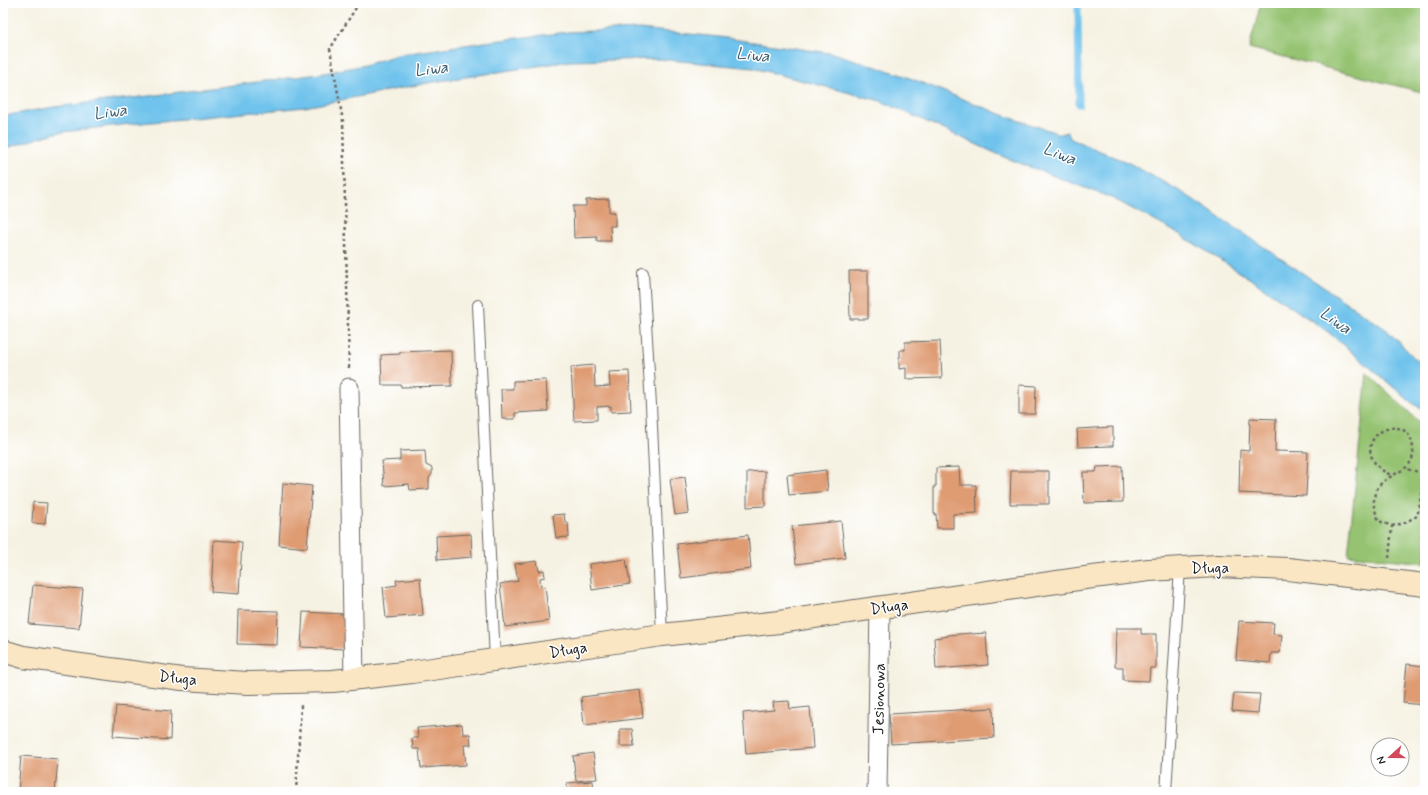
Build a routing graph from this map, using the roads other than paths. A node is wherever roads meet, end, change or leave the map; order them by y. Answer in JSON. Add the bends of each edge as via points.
{"nodes":[{"id":1,"x":643,"y":273,"type":"dead end"},
{"id":2,"x":478,"y":306,"type":"dead end"},
{"id":3,"x":349,"y":388,"type":"road end"},
{"id":4,"x":1180,"y":568,"type":"junction"},
{"id":5,"x":1425,"y":585,"type":"edge"},
{"id":6,"x":880,"y":607,"type":"junction"},
{"id":7,"x":662,"y":635,"type":"junction"},
{"id":8,"x":3,"y":652,"type":"edge"},
{"id":9,"x":495,"y":660,"type":"junction"},
{"id":10,"x":354,"y":679,"type":"junction"},
{"id":11,"x":877,"y":792,"type":"edge"},
{"id":12,"x":1166,"y":792,"type":"edge"}],
"edges":[{"from":1,"to":7,"type":"lane"},
{"from":2,"to":9,"type":"lane"},
{"from":3,"to":10,"type":"street"},
{"from":4,"to":5,"type":"street","name":"Długa","via":[[1217,566],[1288,569]]},
{"from":4,"to":6,"type":"street","name":"Długa","via":[[1084,578]]},
{"from":4,"to":12,"type":"lane"},
{"from":6,"to":7,"type":"street","name":"Długa","via":[[779,622]]},
{"from":6,"to":11,"type":"street","name":"Jesionowa"},
{"from":7,"to":9,"type":"street","name":"Długa"},
{"from":8,"to":10,"type":"street","name":"Długa","via":[[182,679],[248,683]]},
{"from":9,"to":10,"type":"street","name":"Długa"}]}
